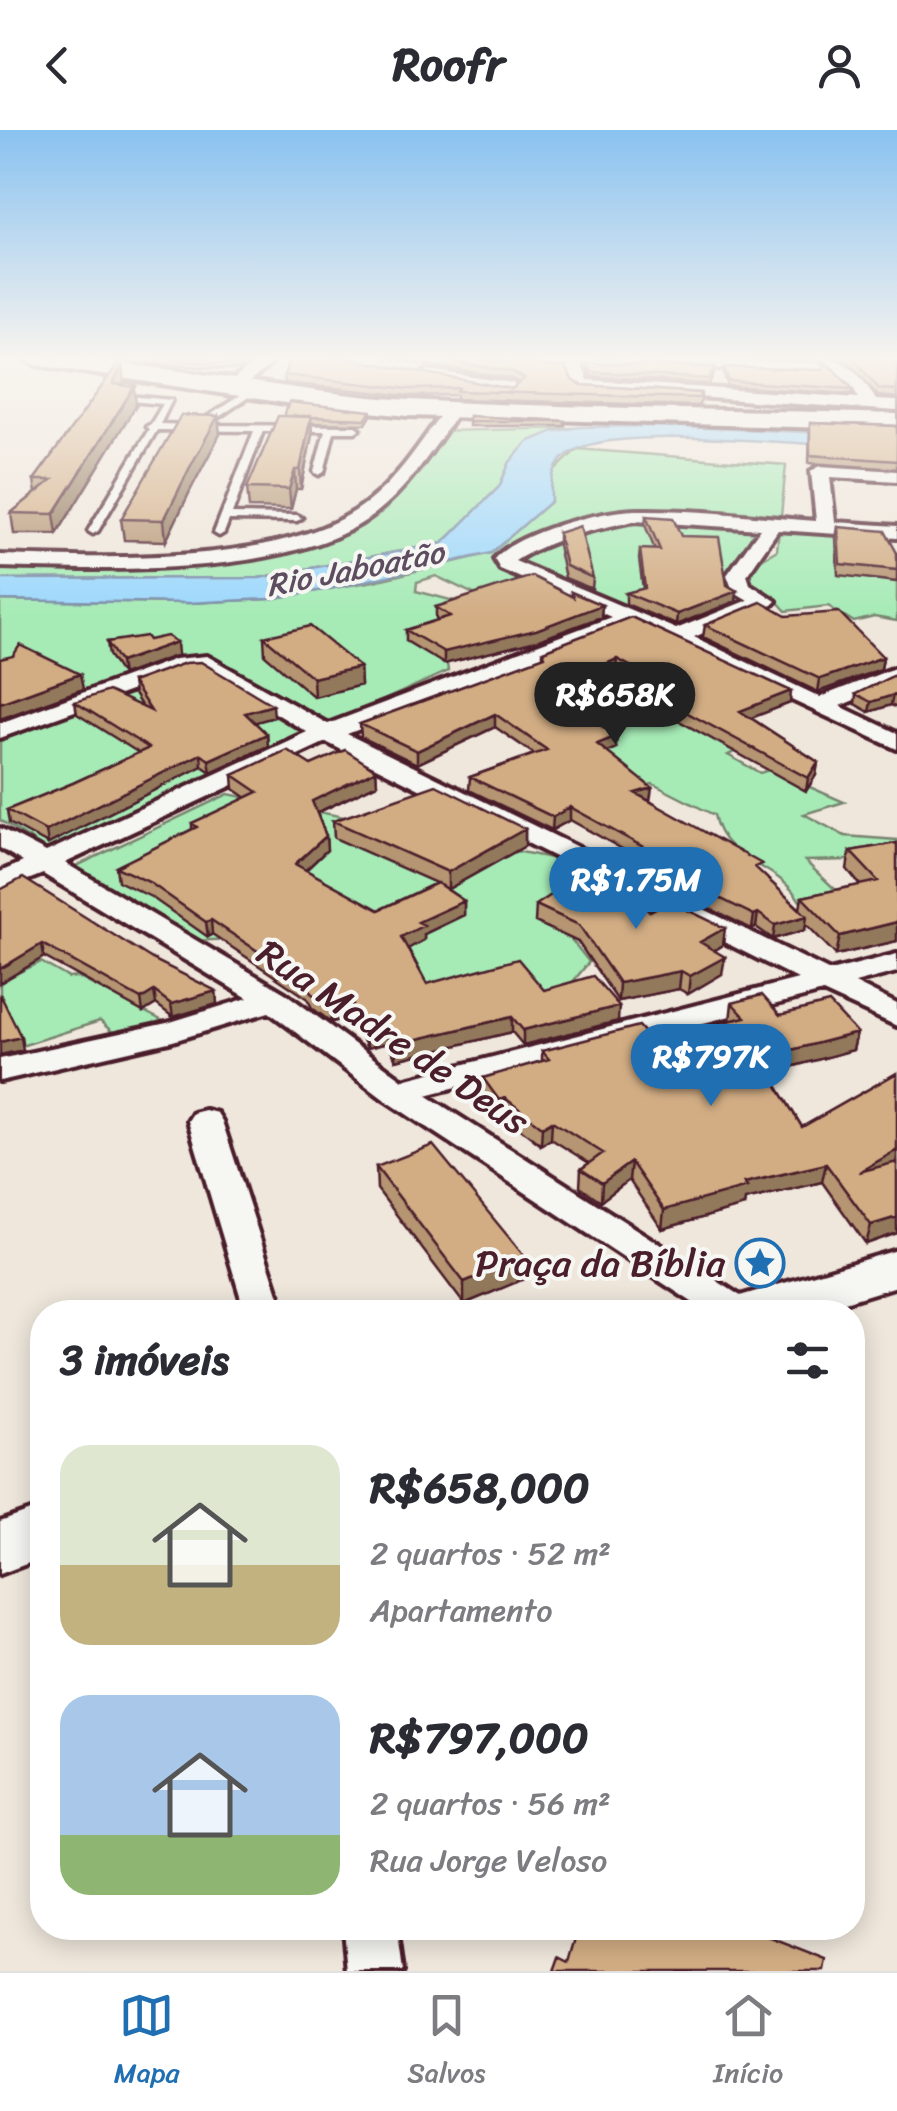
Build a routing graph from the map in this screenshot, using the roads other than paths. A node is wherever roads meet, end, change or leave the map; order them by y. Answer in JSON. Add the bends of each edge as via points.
{"nodes":[{"id":1,"x":142,"y":444,"type":"edge"},
{"id":2,"x":254,"y":444,"type":"edge"},
{"id":3,"x":326,"y":444,"type":"edge"},
{"id":4,"x":429,"y":444,"type":"edge"},
{"id":5,"x":319,"y":472,"type":"dead end"},
{"id":6,"x":897,"y":476,"type":"edge"},
{"id":7,"x":225,"y":517,"type":"junction"},
{"id":8,"x":297,"y":518,"type":"dead end"},
{"id":9,"x":772,"y":525,"type":"junction"},
{"id":10,"x":826,"y":528,"type":"junction"},
{"id":11,"x":93,"y":531,"type":"dead end"},
{"id":12,"x":897,"y":532,"type":"edge"},
{"id":13,"x":219,"y":533,"type":"dead end"},
{"id":14,"x":0,"y":560,"type":"edge"},
{"id":15,"x":631,"y":617,"type":"junction"},
{"id":16,"x":676,"y":637,"type":"junction"},
{"id":17,"x":897,"y":674,"type":"edge"},
{"id":18,"x":818,"y":706,"type":"junction"},
{"id":19,"x":0,"y":731,"type":"edge"},
{"id":20,"x":326,"y":733,"type":"junction"},
{"id":21,"x":897,"y":742,"type":"edge"},
{"id":22,"x":0,"y":836,"type":"edge"},
{"id":23,"x":44,"y":862,"type":"junction"},
{"id":24,"x":0,"y":882,"type":"edge"},
{"id":25,"x":897,"y":963,"type":"edge"},
{"id":26,"x":830,"y":981,"type":"junction"},
{"id":27,"x":274,"y":1000,"type":"junction"},
{"id":28,"x":897,"y":1016,"type":"edge"},
{"id":29,"x":0,"y":1070,"type":"edge"},
{"id":30,"x":397,"y":1092,"type":"junction"},
{"id":31,"x":205,"y":1121,"type":"dead end"},
{"id":32,"x":897,"y":1268,"type":"edge"},
{"id":33,"x":261,"y":1300,"type":"edge"},
{"id":34,"x":718,"y":1300,"type":"edge"},
{"id":35,"x":791,"y":1300,"type":"edge"},
{"id":36,"x":30,"y":1537,"type":"edge"},
{"id":37,"x":0,"y":1548,"type":"edge"},
{"id":38,"x":371,"y":1940,"type":"edge"},
{"id":39,"x":375,"y":1971,"type":"edge"}],
"edges":[{"from":1,"to":11,"type":"lane"},
{"from":2,"to":7,"type":"lane"},
{"from":3,"to":5,"type":"lane"},
{"from":4,"to":14,"type":"street","via":[[359,517],[290,544],[193,557]]},
{"from":6,"to":10,"type":"street","via":[[820,470]]},
{"from":7,"to":8,"type":"lane"},
{"from":7,"to":13,"type":"lane"},
{"from":9,"to":10,"type":"street"},
{"from":9,"to":15,"type":"street","via":[[618,516],[504,558],[507,566]]},
{"from":9,"to":16,"type":"street","via":[[737,576],[740,588],[765,601]]},
{"from":10,"to":12,"type":"street"},
{"from":15,"to":16,"type":"street"},
{"from":15,"to":20,"type":"street"},
{"from":16,"to":18,"type":"street"},
{"from":17,"to":18,"type":"street"},
{"from":18,"to":21,"type":"street"},
{"from":19,"to":20,"type":"street","via":[[183,664],[208,663]]},
{"from":20,"to":23,"type":"street"},
{"from":20,"to":26,"type":"street"},
{"from":22,"to":23,"type":"street","name":"Rua Madre de Deus"},
{"from":23,"to":24,"type":"street"},
{"from":23,"to":27,"type":"street","name":"Rua Madre de Deus"},
{"from":25,"to":26,"type":"street"},
{"from":26,"to":28,"type":"street"},
{"from":26,"to":30,"type":"street"},
{"from":27,"to":29,"type":"street","via":[[173,1031]]},
{"from":27,"to":30,"type":"street","name":"Rua Madre de Deus"},
{"from":30,"to":34,"type":"street","name":"Rua Madre de Deus"},
{"from":31,"to":33,"type":"street"},
{"from":32,"to":35,"type":"street"},
{"from":36,"to":37,"type":"street"},
{"from":38,"to":39,"type":"street"}]}
